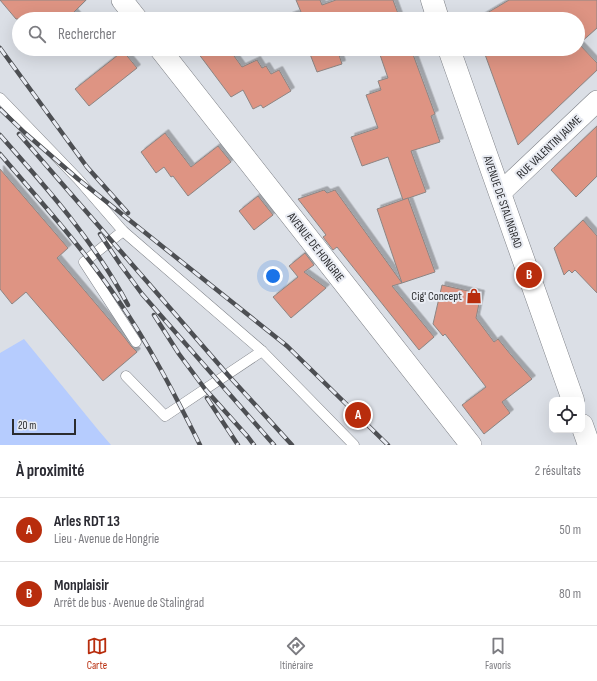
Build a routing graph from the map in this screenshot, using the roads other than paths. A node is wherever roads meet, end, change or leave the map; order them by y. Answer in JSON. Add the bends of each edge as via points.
{"nodes":[{"id":1,"x":122,"y":0,"type":"edge"},
{"id":2,"x":432,"y":0,"type":"edge"},
{"id":3,"x":131,"y":12,"type":"edge"},
{"id":4,"x":436,"y":12,"type":"edge"},
{"id":5,"x":165,"y":56,"type":"edge"},
{"id":6,"x":451,"y":56,"type":"edge"},
{"id":7,"x":0,"y":98,"type":"edge"},
{"id":8,"x":597,"y":101,"type":"edge"},
{"id":9,"x":500,"y":193,"type":"junction"},
{"id":10,"x":123,"y":231,"type":"junction"},
{"id":11,"x":136,"y":342,"type":"dead end"},
{"id":12,"x":262,"y":351,"type":"junction"},
{"id":13,"x":126,"y":376,"type":"dead end"},
{"id":14,"x":572,"y":397,"type":"edge"},
{"id":15,"x":354,"y":445,"type":"edge"},
{"id":16,"x":471,"y":445,"type":"edge"}],
"edges":[{"from":1,"to":3,"type":"street"},
{"from":2,"to":4,"type":"main road"},
{"from":5,"to":16,"type":"street","name":"AVENUE DE HONGRIE"},
{"from":6,"to":9,"type":"main road","name":"AVENUE DE STALINGRAD"},
{"from":7,"to":10,"type":"lane","via":[[78,179]]},
{"from":8,"to":9,"type":"street","name":"RUE VALENTIN JAUME"},
{"from":9,"to":14,"type":"main road","name":"AVENUE DE STALINGRAD"},
{"from":10,"to":11,"type":"lane","via":[[84,262]]},
{"from":10,"to":12,"type":"lane"},
{"from":12,"to":13,"type":"lane","via":[[165,416]]},
{"from":12,"to":15,"type":"lane"}]}
